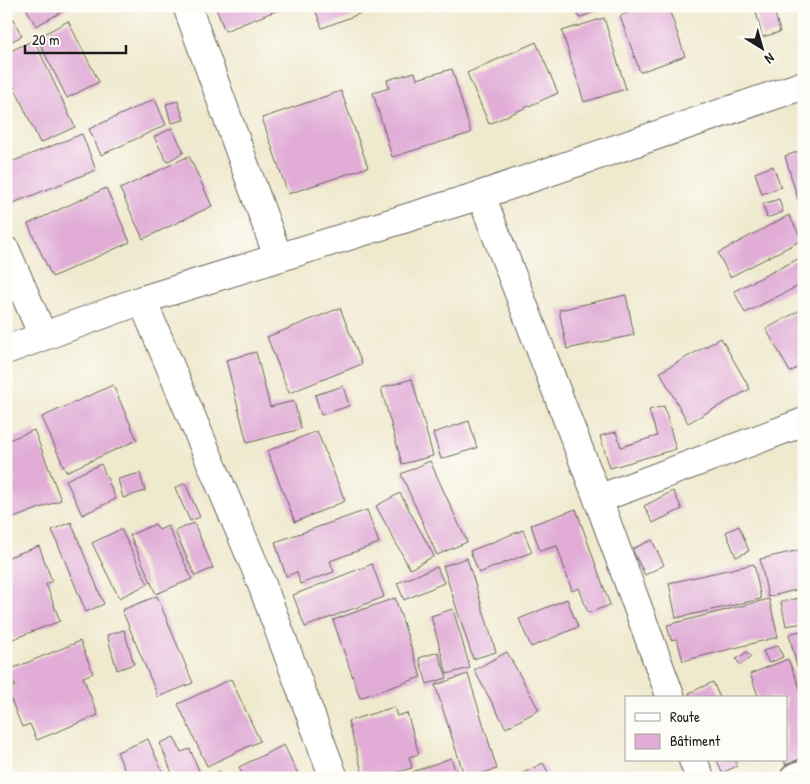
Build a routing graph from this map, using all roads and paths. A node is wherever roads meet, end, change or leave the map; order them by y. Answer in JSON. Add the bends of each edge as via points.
{"nodes":[{"id":1,"x":187,"y":6,"type":"edge"},
{"id":2,"x":804,"y":85,"type":"edge"},
{"id":3,"x":481,"y":195,"type":"junction"},
{"id":4,"x":6,"y":251,"type":"edge"},
{"id":5,"x":278,"y":257,"type":"junction"},
{"id":6,"x":142,"y":300,"type":"junction"},
{"id":7,"x":43,"y":336,"type":"junction"},
{"id":8,"x":6,"y":350,"type":"edge"},
{"id":9,"x":804,"y":422,"type":"edge"},
{"id":10,"x":598,"y":499,"type":"junction"},
{"id":11,"x":670,"y":696,"type":"edge"},
{"id":12,"x":695,"y":762,"type":"edge"},
{"id":13,"x":804,"y":774,"type":"edge"},
{"id":14,"x":334,"y":778,"type":"edge"},
{"id":15,"x":700,"y":778,"type":"edge"},
{"id":16,"x":794,"y":778,"type":"edge"}],
"edges":[{"from":1,"to":5,"type":"street"},
{"from":2,"to":3,"type":"street"},
{"from":3,"to":5,"type":"street"},
{"from":3,"to":10,"type":"street"},
{"from":4,"to":7,"type":"street"},
{"from":5,"to":6,"type":"street"},
{"from":6,"to":7,"type":"street"},
{"from":6,"to":14,"type":"street","via":[[258,574]]},
{"from":7,"to":8,"type":"street"},
{"from":9,"to":10,"type":"street"},
{"from":10,"to":11,"type":"street"},
{"from":12,"to":15,"type":"street"},
{"from":13,"to":16,"type":"street"}]}
